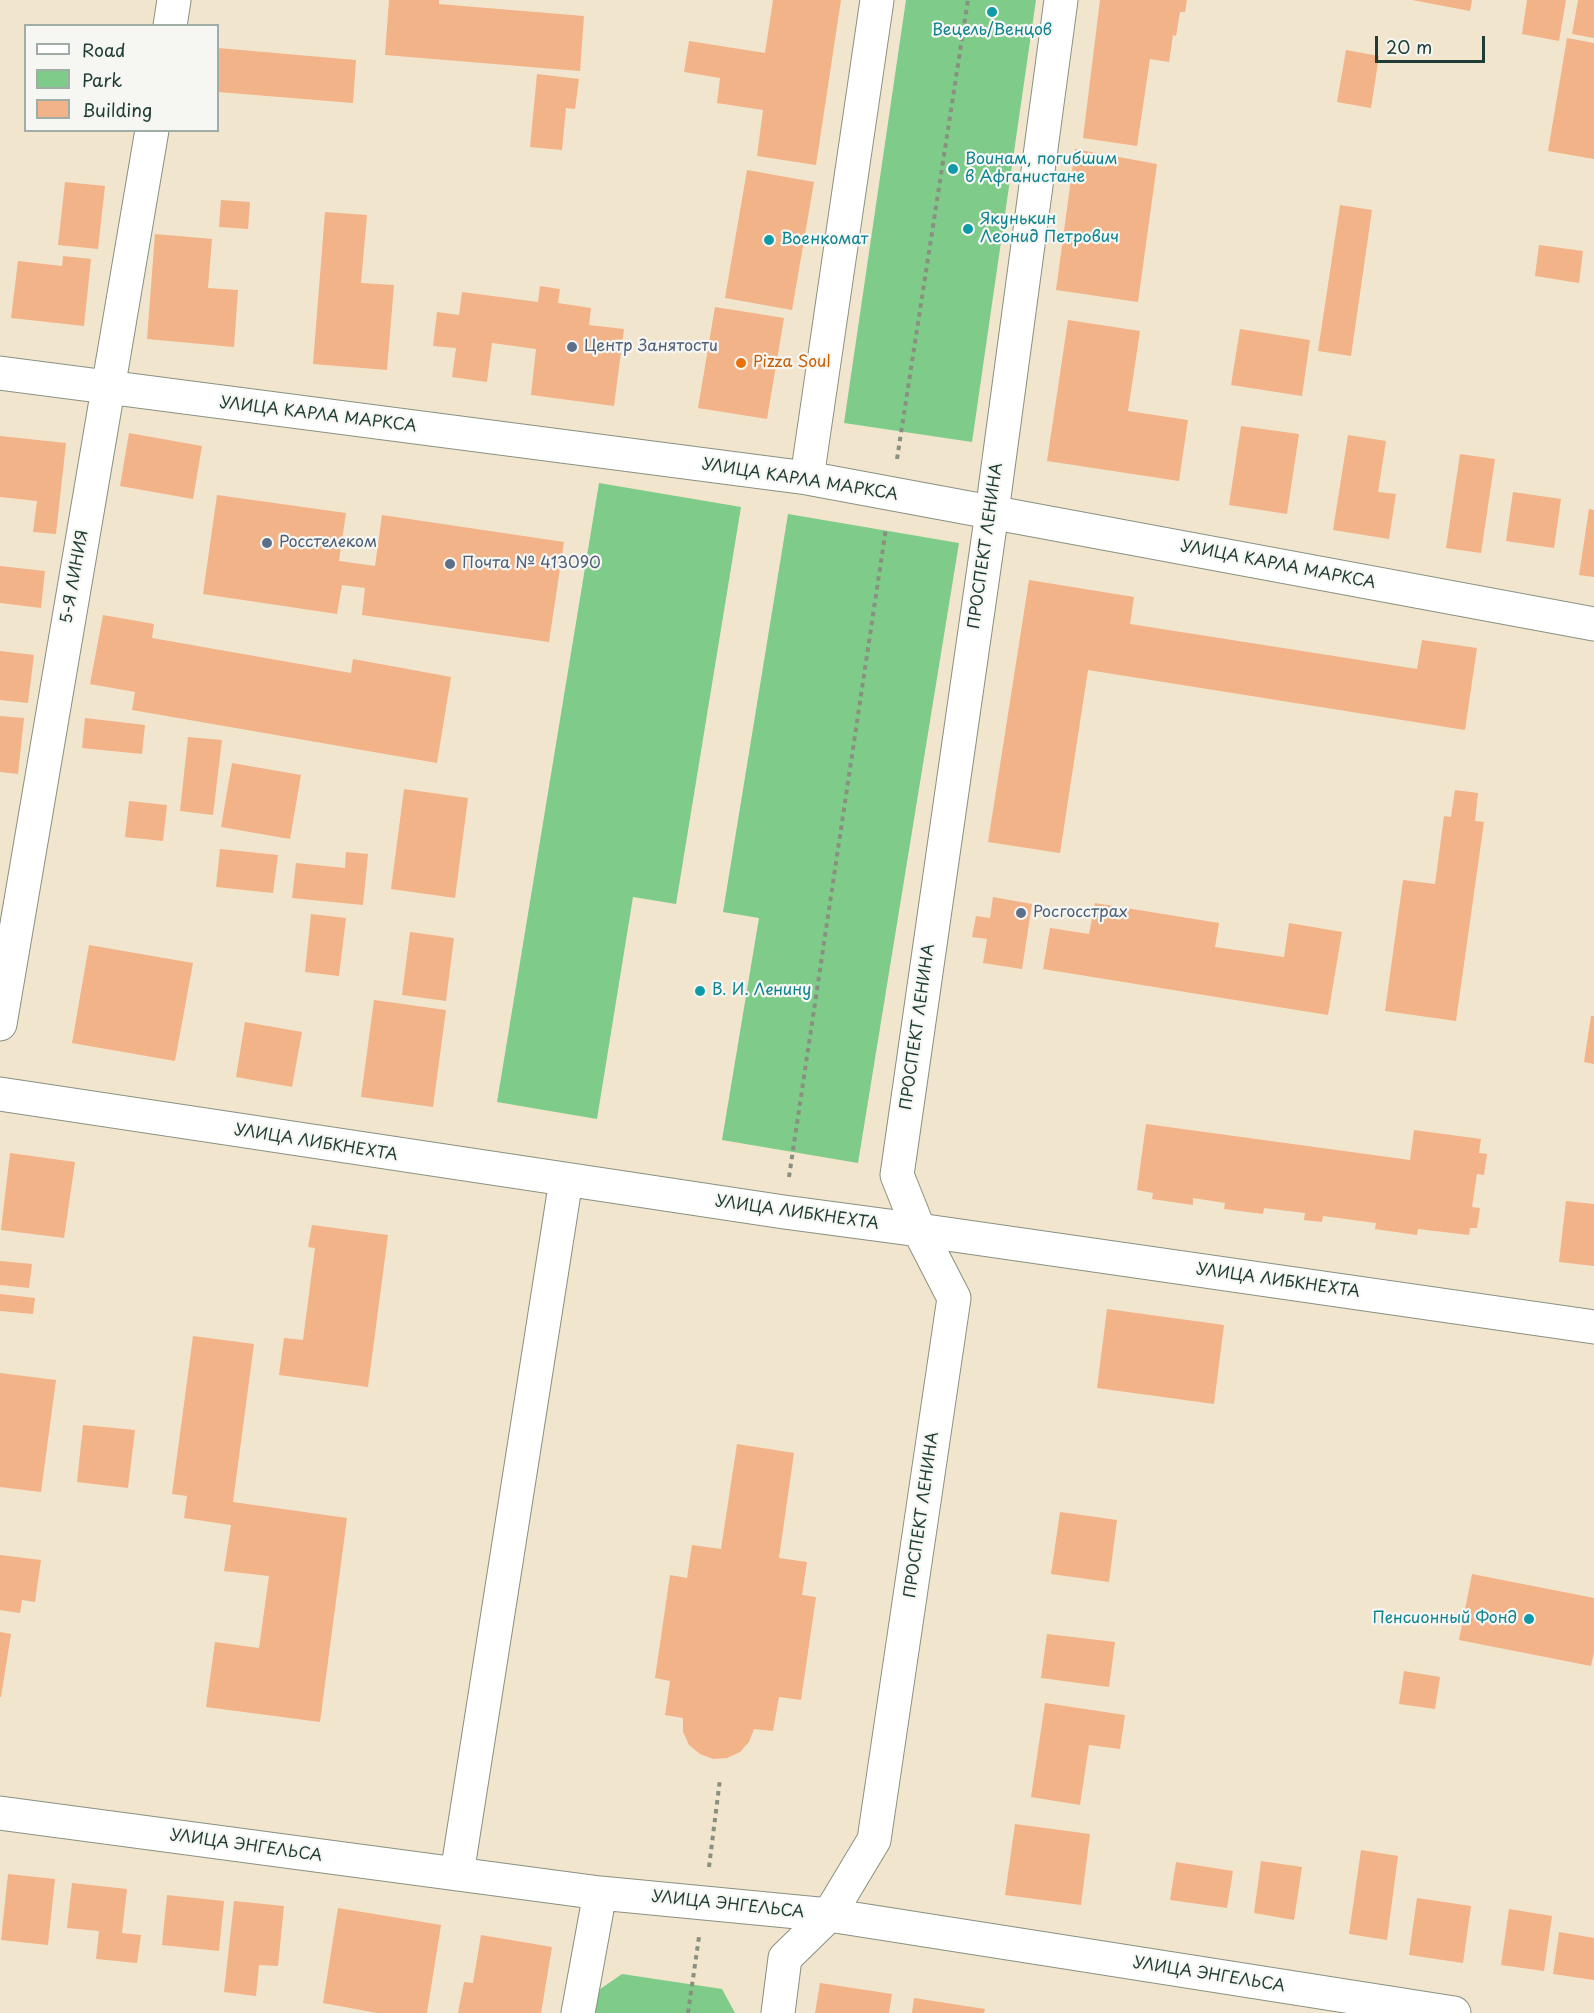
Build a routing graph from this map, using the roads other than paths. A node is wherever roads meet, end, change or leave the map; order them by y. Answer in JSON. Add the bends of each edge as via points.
{"nodes":[{"id":1,"x":174,"y":0,"type":"edge"},
{"id":2,"x":877,"y":0,"type":"edge"},
{"id":3,"x":1061,"y":0,"type":"edge"},
{"id":4,"x":170,"y":24,"type":"edge"},
{"id":5,"x":152,"y":132,"type":"edge"},
{"id":6,"x":0,"y":373,"type":"edge"},
{"id":7,"x":107,"y":388,"type":"junction"},
{"id":8,"x":807,"y":478,"type":"junction"},
{"id":9,"x":992,"y":512,"type":"junction"},
{"id":10,"x":1594,"y":624,"type":"edge"},
{"id":11,"x":0,"y":1024,"type":"edge"},
{"id":12,"x":0,"y":1094,"type":"edge"},
{"id":13,"x":566,"y":1180,"type":"junction"},
{"id":14,"x":919,"y":1230,"type":"junction"},
{"id":15,"x":1594,"y":1327,"type":"edge"},
{"id":16,"x":0,"y":1813,"type":"edge"},
{"id":17,"x":457,"y":1874,"type":"junction"},
{"id":18,"x":600,"y":1893,"type":"junction"},
{"id":19,"x":829,"y":1915,"type":"junction"},
{"id":20,"x":578,"y":2013,"type":"edge"},
{"id":21,"x":778,"y":2013,"type":"edge"},
{"id":22,"x":1454,"y":2013,"type":"edge"}],
"edges":[{"from":1,"to":4,"type":"street"},
{"from":2,"to":8,"type":"street"},
{"from":3,"to":9,"type":"street","name":"ПРОСПЕКТ ЛЕНИНА"},
{"from":5,"to":7,"type":"street","name":"5-Я ЛИНИЯ"},
{"from":6,"to":7,"type":"street","name":"УЛИЦА КАРЛА МАРКСА"},
{"from":7,"to":8,"type":"street","name":"УЛИЦА КАРЛА МАРКСА"},
{"from":7,"to":11,"type":"street","name":"5-Я ЛИНИЯ"},
{"from":8,"to":9,"type":"street","name":"УЛИЦА КАРЛА МАРКСА"},
{"from":9,"to":10,"type":"street","name":"УЛИЦА КАРЛА МАРКСА"},
{"from":9,"to":14,"type":"street","name":"ПРОСПЕКТ ЛЕНИНА","via":[[897,1175]]},
{"from":12,"to":13,"type":"street","name":"УЛИЦА ЛИБКНЕХТА"},
{"from":13,"to":14,"type":"street","name":"УЛИЦА ЛИБКНЕХТА"},
{"from":13,"to":17,"type":"street"},
{"from":14,"to":15,"type":"street","name":"УЛИЦА ЛИБКНЕХТА"},
{"from":14,"to":19,"type":"street","name":"ПРОСПЕКТ ЛЕНИНА","via":[[954,1298],[874,1840]]},
{"from":16,"to":17,"type":"street","name":"УЛИЦА ЭНГЕЛЬСА"},
{"from":17,"to":18,"type":"street","name":"УЛИЦА ЭНГЕЛЬСА"},
{"from":18,"to":19,"type":"street","name":"УЛИЦА ЭНГЕЛЬСА"},
{"from":18,"to":20,"type":"street"},
{"from":19,"to":21,"type":"street","name":"ПРОСПЕКТ ЛЕНИНА","via":[[785,1958]]},
{"from":19,"to":22,"type":"street","name":"УЛИЦА ЭНГЕЛЬСА"}]}
